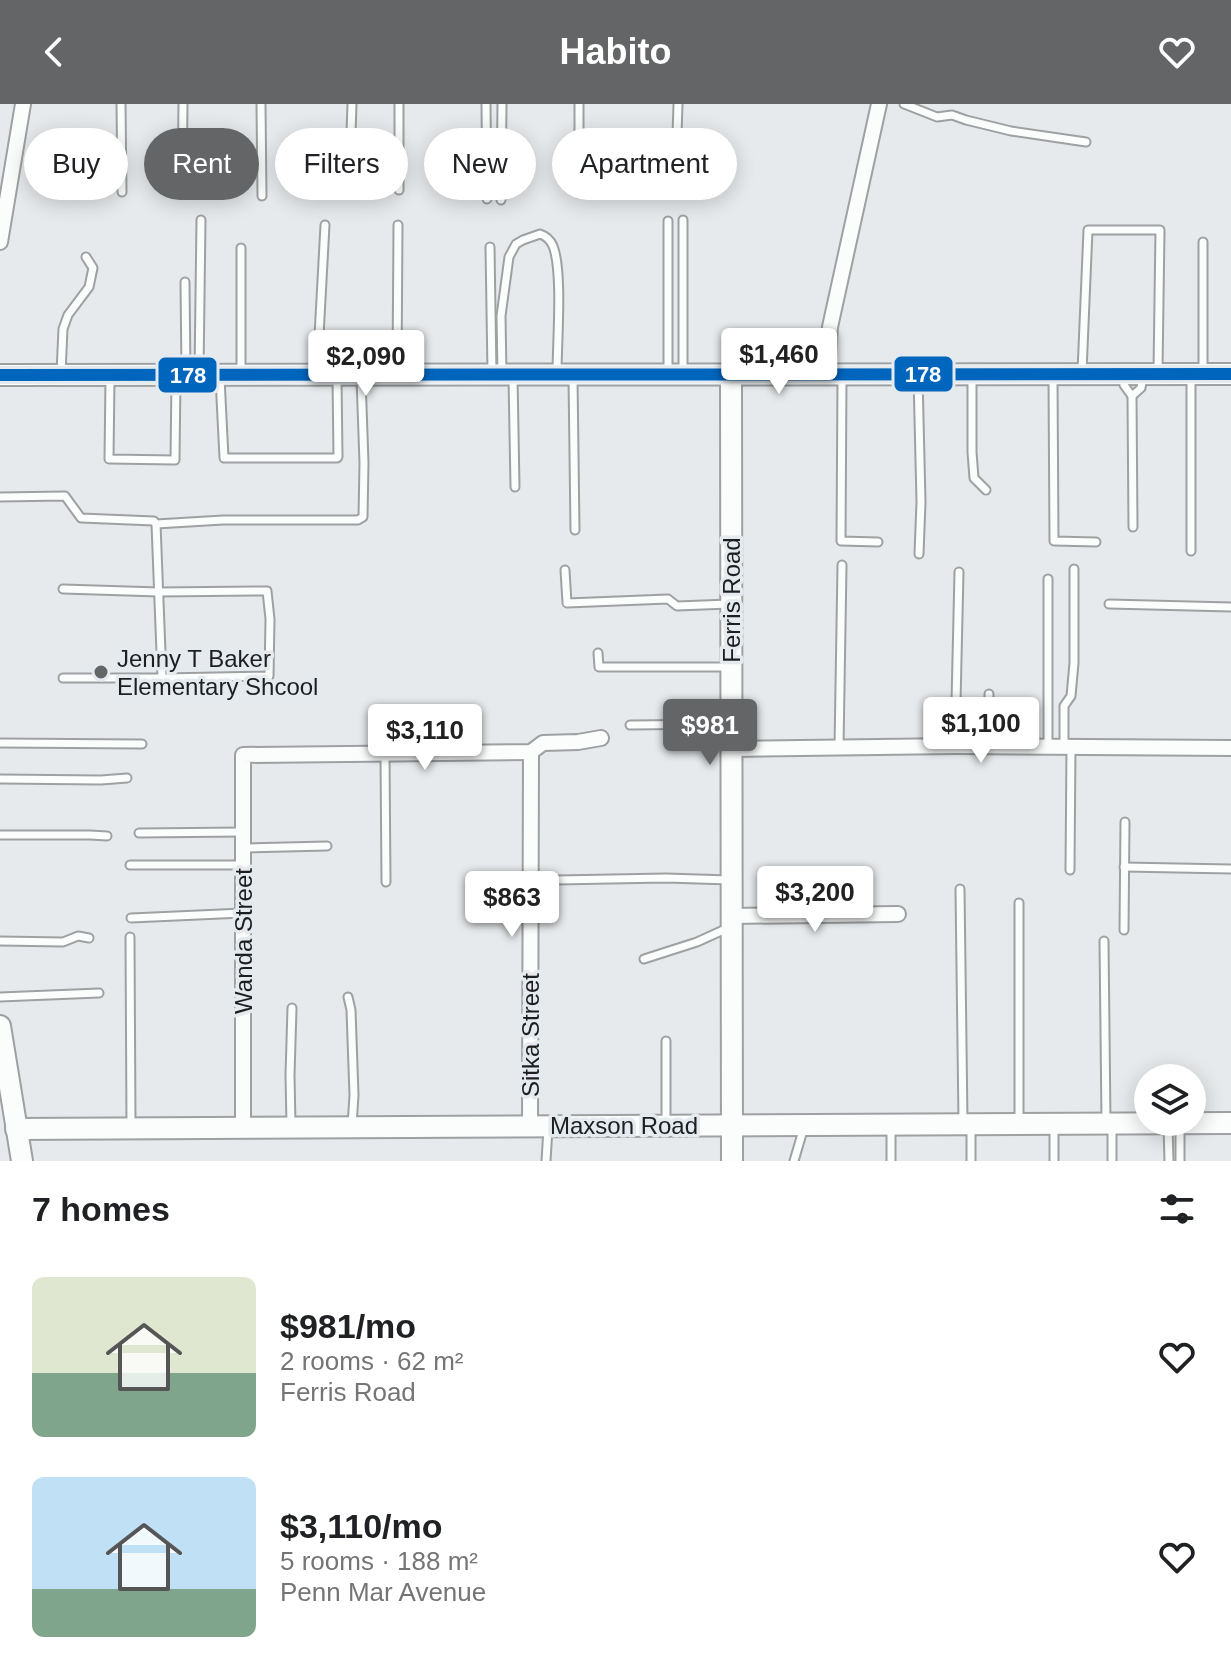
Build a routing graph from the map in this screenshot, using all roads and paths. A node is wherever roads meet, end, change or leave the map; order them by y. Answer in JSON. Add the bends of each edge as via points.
{"nodes":[{"id":1,"x":23,"y":104,"type":"edge"},
{"id":2,"x":121,"y":104,"type":"edge"},
{"id":3,"x":183,"y":104,"type":"edge"},
{"id":4,"x":261,"y":104,"type":"edge"},
{"id":5,"x":352,"y":104,"type":"edge"},
{"id":6,"x":399,"y":104,"type":"edge"},
{"id":7,"x":486,"y":104,"type":"edge"},
{"id":8,"x":502,"y":104,"type":"edge"},
{"id":9,"x":579,"y":104,"type":"edge"},
{"id":10,"x":678,"y":104,"type":"edge"},
{"id":11,"x":879,"y":104,"type":"edge"},
{"id":12,"x":904,"y":104,"type":"edge"},
{"id":13,"x":121,"y":128,"type":"edge"},
{"id":14,"x":183,"y":128,"type":"edge"},
{"id":15,"x":351,"y":128,"type":"edge"},
{"id":16,"x":399,"y":128,"type":"edge"},
{"id":17,"x":486,"y":128,"type":"edge"},
{"id":18,"x":502,"y":128,"type":"edge"},
{"id":19,"x":579,"y":128,"type":"edge"},
{"id":20,"x":677,"y":128,"type":"edge"},
{"id":21,"x":1086,"y":142,"type":"dead end"},
{"id":22,"x":262,"y":196,"type":"dead end"},
{"id":23,"x":201,"y":220,"type":"dead end"},
{"id":24,"x":683,"y":220,"type":"dead end"},
{"id":25,"x":668,"y":221,"type":"dead end"},
{"id":26,"x":325,"y":225,"type":"dead end"},
{"id":27,"x":398,"y":225,"type":"dead end"},
{"id":28,"x":0,"y":242,"type":"edge"},
{"id":29,"x":1203,"y":242,"type":"dead end"},
{"id":30,"x":490,"y":247,"type":"dead end"},
{"id":31,"x":241,"y":248,"type":"dead end"},
{"id":32,"x":86,"y":257,"type":"dead end"},
{"id":33,"x":185,"y":282,"type":"dead end"},
{"id":34,"x":675,"y":374,"type":"junction"},
{"id":35,"x":731,"y":374,"type":"junction"},
{"id":36,"x":834,"y":374,"type":"junction"},
{"id":37,"x":918,"y":374,"type":"junction"},
{"id":38,"x":972,"y":374,"type":"junction"},
{"id":39,"x":1053,"y":374,"type":"junction"},
{"id":40,"x":1082,"y":374,"type":"junction"},
{"id":41,"x":1142,"y":374,"type":"junction"},
{"id":42,"x":1197,"y":374,"type":"junction"},
{"id":43,"x":1231,"y":374,"type":"edge"},
{"id":44,"x":0,"y":375,"type":"edge"},
{"id":45,"x":61,"y":375,"type":"junction"},
{"id":46,"x":397,"y":375,"type":"junction"},
{"id":47,"x":502,"y":375,"type":"junction"},
{"id":48,"x":565,"y":375,"type":"junction"},
{"id":49,"x":110,"y":376,"type":"junction"},
{"id":50,"x":187,"y":376,"type":"junction"},
{"id":51,"x":231,"y":376,"type":"junction"},
{"id":52,"x":327,"y":376,"type":"junction"},
{"id":53,"x":361,"y":376,"type":"junction"},
{"id":54,"x":1132,"y":396,"type":"junction"},
{"id":55,"x":515,"y":487,"type":"dead end"},
{"id":56,"x":986,"y":490,"type":"dead end"},
{"id":57,"x":0,"y":497,"type":"edge"},
{"id":58,"x":156,"y":524,"type":"junction"},
{"id":59,"x":1133,"y":527,"type":"dead end"},
{"id":60,"x":575,"y":530,"type":"dead end"},
{"id":61,"x":878,"y":542,"type":"dead end"},
{"id":62,"x":1096,"y":542,"type":"dead end"},
{"id":63,"x":1191,"y":551,"type":"dead end"},
{"id":64,"x":919,"y":554,"type":"dead end"},
{"id":65,"x":842,"y":565,"type":"dead end"},
{"id":66,"x":1074,"y":569,"type":"dead end"},
{"id":67,"x":565,"y":570,"type":"dead end"},
{"id":68,"x":959,"y":572,"type":"dead end"},
{"id":69,"x":1048,"y":579,"type":"dead end"},
{"id":70,"x":63,"y":589,"type":"dead end"},
{"id":71,"x":159,"y":592,"type":"junction"},
{"id":72,"x":731,"y":604,"type":"junction"},
{"id":73,"x":1109,"y":604,"type":"dead end"},
{"id":74,"x":1231,"y":607,"type":"edge"},
{"id":75,"x":598,"y":653,"type":"dead end"},
{"id":76,"x":731,"y":667,"type":"junction"},
{"id":77,"x":63,"y":678,"type":"dead end"},
{"id":78,"x":162,"y":678,"type":"junction"},
{"id":79,"x":989,"y":694,"type":"dead end"},
{"id":80,"x":732,"y":724,"type":"junction"},
{"id":81,"x":630,"y":725,"type":"dead end"},
{"id":82,"x":601,"y":738,"type":"dead end"},
{"id":83,"x":0,"y":743,"type":"edge"},
{"id":84,"x":142,"y":744,"type":"dead end"},
{"id":85,"x":955,"y":746,"type":"junction"},
{"id":86,"x":988,"y":746,"type":"junction"},
{"id":87,"x":1048,"y":746,"type":"junction"},
{"id":88,"x":1068,"y":747,"type":"junction"},
{"id":89,"x":839,"y":748,"type":"junction"},
{"id":90,"x":1231,"y":748,"type":"edge"},
{"id":91,"x":732,"y":749,"type":"junction"},
{"id":92,"x":531,"y":752,"type":"junction"},
{"id":93,"x":385,"y":754,"type":"junction"},
{"id":94,"x":127,"y":778,"type":"dead end"},
{"id":95,"x":0,"y":779,"type":"edge"},
{"id":96,"x":1125,"y":822,"type":"dead end"},
{"id":97,"x":243,"y":832,"type":"junction"},
{"id":98,"x":139,"y":833,"type":"dead end"},
{"id":99,"x":0,"y":835,"type":"edge"},
{"id":100,"x":107,"y":836,"type":"dead end"},
{"id":101,"x":327,"y":846,"type":"dead end"},
{"id":102,"x":243,"y":848,"type":"junction"},
{"id":103,"x":130,"y":865,"type":"dead end"},
{"id":104,"x":243,"y":865,"type":"junction"},
{"id":105,"x":1124,"y":867,"type":"junction"},
{"id":106,"x":1231,"y":869,"type":"edge"},
{"id":107,"x":1070,"y":870,"type":"dead end"},
{"id":108,"x":557,"y":880,"type":"dead end"},
{"id":109,"x":732,"y":880,"type":"junction"},
{"id":110,"x":386,"y":882,"type":"dead end"},
{"id":111,"x":960,"y":889,"type":"dead end"},
{"id":112,"x":1019,"y":903,"type":"dead end"},
{"id":113,"x":243,"y":913,"type":"junction"},
{"id":114,"x":898,"y":914,"type":"dead end"},
{"id":115,"x":131,"y":918,"type":"dead end"},
{"id":116,"x":732,"y":921,"type":"junction"},
{"id":117,"x":1124,"y":930,"type":"dead end"},
{"id":118,"x":130,"y":937,"type":"dead end"},
{"id":119,"x":89,"y":938,"type":"dead end"},
{"id":120,"x":0,"y":941,"type":"edge"},
{"id":121,"x":1104,"y":941,"type":"dead end"},
{"id":122,"x":644,"y":959,"type":"dead end"},
{"id":123,"x":99,"y":993,"type":"dead end"},
{"id":124,"x":0,"y":997,"type":"edge"},
{"id":125,"x":348,"y":997,"type":"dead end"},
{"id":126,"x":292,"y":1008,"type":"dead end"},
{"id":127,"x":0,"y":1026,"type":"edge"},
{"id":128,"x":666,"y":1041,"type":"dead end"},
{"id":129,"x":1019,"y":1123,"type":"junction"},
{"id":130,"x":1054,"y":1123,"type":"junction"},
{"id":131,"x":1109,"y":1123,"type":"junction"},
{"id":132,"x":1134,"y":1123,"type":"edge"},
{"id":133,"x":1206,"y":1123,"type":"edge"},
{"id":134,"x":1231,"y":1123,"type":"edge"},
{"id":135,"x":891,"y":1124,"type":"junction"},
{"id":136,"x":967,"y":1124,"type":"junction"},
{"id":137,"x":666,"y":1125,"type":"junction"},
{"id":138,"x":731,"y":1125,"type":"junction"},
{"id":139,"x":804,"y":1125,"type":"junction"},
{"id":140,"x":352,"y":1126,"type":"junction"},
{"id":141,"x":539,"y":1126,"type":"junction"},
{"id":142,"x":243,"y":1127,"type":"junction"},
{"id":143,"x":291,"y":1127,"type":"junction"},
{"id":144,"x":131,"y":1128,"type":"junction"},
{"id":145,"x":16,"y":1129,"type":"junction"},
{"id":146,"x":1168,"y":1136,"type":"edge"},
{"id":147,"x":1180,"y":1136,"type":"edge"},
{"id":148,"x":22,"y":1161,"type":"edge"},
{"id":149,"x":546,"y":1161,"type":"edge"},
{"id":150,"x":732,"y":1161,"type":"edge"},
{"id":151,"x":794,"y":1161,"type":"edge"},
{"id":152,"x":891,"y":1161,"type":"edge"},
{"id":153,"x":971,"y":1161,"type":"edge"},
{"id":154,"x":1054,"y":1161,"type":"edge"},
{"id":155,"x":1112,"y":1161,"type":"edge"},
{"id":156,"x":1169,"y":1161,"type":"edge"},
{"id":157,"x":1180,"y":1161,"type":"edge"}],
"edges":[{"from":1,"to":28,"type":"street"},
{"from":2,"to":13,"type":"lane"},
{"from":3,"to":14,"type":"lane"},
{"from":4,"to":22,"type":"lane"},
{"from":5,"to":15,"type":"lane"},
{"from":6,"to":16,"type":"lane"},
{"from":7,"to":17,"type":"lane"},
{"from":8,"to":18,"type":"lane"},
{"from":9,"to":19,"type":"lane"},
{"from":10,"to":20,"type":"lane"},
{"from":11,"to":36,"type":"street","via":[[830,327]]},
{"from":12,"to":21,"type":"lane","via":[[937,117],[952,115],[1011,131]]},
{"from":23,"to":50,"type":"lane"},
{"from":24,"to":34,"type":"lane"},
{"from":25,"to":34,"type":"lane"},
{"from":26,"to":52,"type":"lane"},
{"from":27,"to":46,"type":"lane"},
{"from":29,"to":42,"type":"lane"},
{"from":30,"to":47,"type":"lane"},
{"from":31,"to":51,"type":"lane"},
{"from":32,"to":45,"type":"lane","via":[[93,268],[89,287],[63,329]]},
{"from":33,"to":50,"type":"lane"},
{"from":34,"to":35,"type":"street"},
{"from":34,"to":48,"type":"street"},
{"from":35,"to":36,"type":"street"},
{"from":35,"to":72,"type":"street","name":"Ferris Road"},
{"from":36,"to":37,"type":"street"},
{"from":36,"to":61,"type":"lane","via":[[841,541]]},
{"from":37,"to":38,"type":"street"},
{"from":37,"to":64,"type":"lane"},
{"from":38,"to":39,"type":"street"},
{"from":38,"to":56,"type":"lane","via":[[974,478]]},
{"from":39,"to":40,"type":"street"},
{"from":39,"to":62,"type":"lane","via":[[1054,541]]},
{"from":40,"to":41,"type":"street"},
{"from":40,"to":41,"type":"lane","via":[[1088,230],[1160,230]]},
{"from":41,"to":42,"type":"street"},
{"from":41,"to":54,"type":"lane","via":[[1141,388]]},
{"from":41,"to":54,"type":"lane","via":[[1124,385]]},
{"from":42,"to":43,"type":"street"},
{"from":42,"to":63,"type":"lane"},
{"from":44,"to":45,"type":"street"},
{"from":45,"to":49,"type":"street"},
{"from":46,"to":47,"type":"street"},
{"from":46,"to":53,"type":"street"},
{"from":47,"to":48,"type":"street"},
{"from":47,"to":48,"type":"lane","via":[[501,316],[509,257],[516,244],[540,234],[551,241],[556,259]]},
{"from":47,"to":55,"type":"lane"},
{"from":48,"to":60,"type":"lane"},
{"from":49,"to":50,"type":"street"},
{"from":49,"to":50,"type":"lane","via":[[110,460],[176,459]]},
{"from":50,"to":51,"type":"street"},
{"from":51,"to":52,"type":"street"},
{"from":51,"to":52,"type":"lane","via":[[223,457],[338,458]]},
{"from":52,"to":53,"type":"street"},
{"from":53,"to":58,"type":"lane","via":[[363,517]]},
{"from":54,"to":59,"type":"lane"},
{"from":57,"to":58,"type":"lane","via":[[65,496],[81,518]]},
{"from":58,"to":71,"type":"lane"},
{"from":65,"to":89,"type":"lane"},
{"from":66,"to":88,"type":"lane","via":[[1074,663],[1071,696],[1064,706]]},
{"from":67,"to":72,"type":"lane","via":[[567,603],[668,599],[677,606]]},
{"from":68,"to":85,"type":"lane"},
{"from":69,"to":87,"type":"lane"},
{"from":70,"to":71,"type":"lane"},
{"from":71,"to":78,"type":"lane"},
{"from":71,"to":78,"type":"lane","via":[[267,591],[270,619],[269,676]]},
{"from":72,"to":76,"type":"street","name":"Ferris Road"},
{"from":73,"to":74,"type":"lane"},
{"from":75,"to":76,"type":"lane","via":[[599,667]]},
{"from":76,"to":80,"type":"street","name":"Ferris Road"},
{"from":77,"to":78,"type":"lane"},
{"from":79,"to":86,"type":"lane"},
{"from":80,"to":81,"type":"lane"},
{"from":80,"to":91,"type":"street","name":"Ferris Road"},
{"from":82,"to":92,"type":"street","via":[[543,743]]},
{"from":83,"to":84,"type":"lane"},
{"from":85,"to":86,"type":"street"},
{"from":85,"to":89,"type":"street"},
{"from":86,"to":87,"type":"street"},
{"from":87,"to":88,"type":"street"},
{"from":88,"to":90,"type":"street"},
{"from":88,"to":107,"type":"lane"},
{"from":89,"to":91,"type":"street"},
{"from":91,"to":109,"type":"street","name":"Ferris Road"},
{"from":92,"to":93,"type":"street"},
{"from":92,"to":141,"type":"street","name":"Sitka Street"},
{"from":93,"to":97,"type":"street","name":"Wanda Street","via":[[243,755]]},
{"from":93,"to":110,"type":"lane"},
{"from":94,"to":95,"type":"lane"},
{"from":96,"to":105,"type":"lane"},
{"from":97,"to":98,"type":"lane"},
{"from":97,"to":102,"type":"street","name":"Wanda Street"},
{"from":99,"to":100,"type":"lane"},
{"from":101,"to":102,"type":"lane"},
{"from":102,"to":104,"type":"street","name":"Wanda Street"},
{"from":103,"to":104,"type":"lane"},
{"from":104,"to":113,"type":"street","name":"Wanda Street"},
{"from":105,"to":106,"type":"lane"},
{"from":105,"to":117,"type":"lane"},
{"from":108,"to":109,"type":"lane"},
{"from":109,"to":116,"type":"street","name":"Ferris Road"},
{"from":111,"to":136,"type":"lane"},
{"from":112,"to":129,"type":"lane"},
{"from":113,"to":115,"type":"lane"},
{"from":113,"to":142,"type":"street","name":"Wanda Street"},
{"from":114,"to":116,"type":"street"},
{"from":116,"to":122,"type":"lane","via":[[697,942]]},
{"from":116,"to":138,"type":"street","name":"Ferris Road"},
{"from":118,"to":144,"type":"lane"},
{"from":119,"to":120,"type":"lane"},
{"from":121,"to":131,"type":"lane"},
{"from":123,"to":124,"type":"lane"},
{"from":125,"to":140,"type":"lane"},
{"from":126,"to":143,"type":"lane"},
{"from":127,"to":145,"type":"street"},
{"from":128,"to":137,"type":"lane"},
{"from":129,"to":130,"type":"street","name":"Maxson Road"},
{"from":129,"to":136,"type":"street","name":"Maxson Road"},
{"from":130,"to":131,"type":"street","name":"Maxson Road"},
{"from":130,"to":154,"type":"lane"},
{"from":131,"to":132,"type":"street","name":"Maxson Road"},
{"from":131,"to":155,"type":"lane"},
{"from":133,"to":134,"type":"street","name":"Maxson Road"},
{"from":135,"to":136,"type":"street","name":"Maxson Road"},
{"from":135,"to":139,"type":"street","name":"Maxson Road"},
{"from":135,"to":152,"type":"lane"},
{"from":136,"to":153,"type":"lane"},
{"from":137,"to":138,"type":"street","name":"Maxson Road"},
{"from":137,"to":141,"type":"street","name":"Maxson Road"},
{"from":138,"to":139,"type":"street","name":"Maxson Road"},
{"from":138,"to":150,"type":"street","name":"Ferris Road"},
{"from":139,"to":151,"type":"lane"},
{"from":140,"to":141,"type":"street","name":"Maxson Road"},
{"from":140,"to":143,"type":"street","name":"Maxson Road"},
{"from":141,"to":149,"type":"lane"},
{"from":142,"to":143,"type":"street","name":"Maxson Road"},
{"from":142,"to":144,"type":"street","name":"Maxson Road"},
{"from":144,"to":145,"type":"street","name":"Maxson Road"},
{"from":145,"to":148,"type":"street"},
{"from":146,"to":156,"type":"lane"},
{"from":147,"to":157,"type":"lane"}]}
